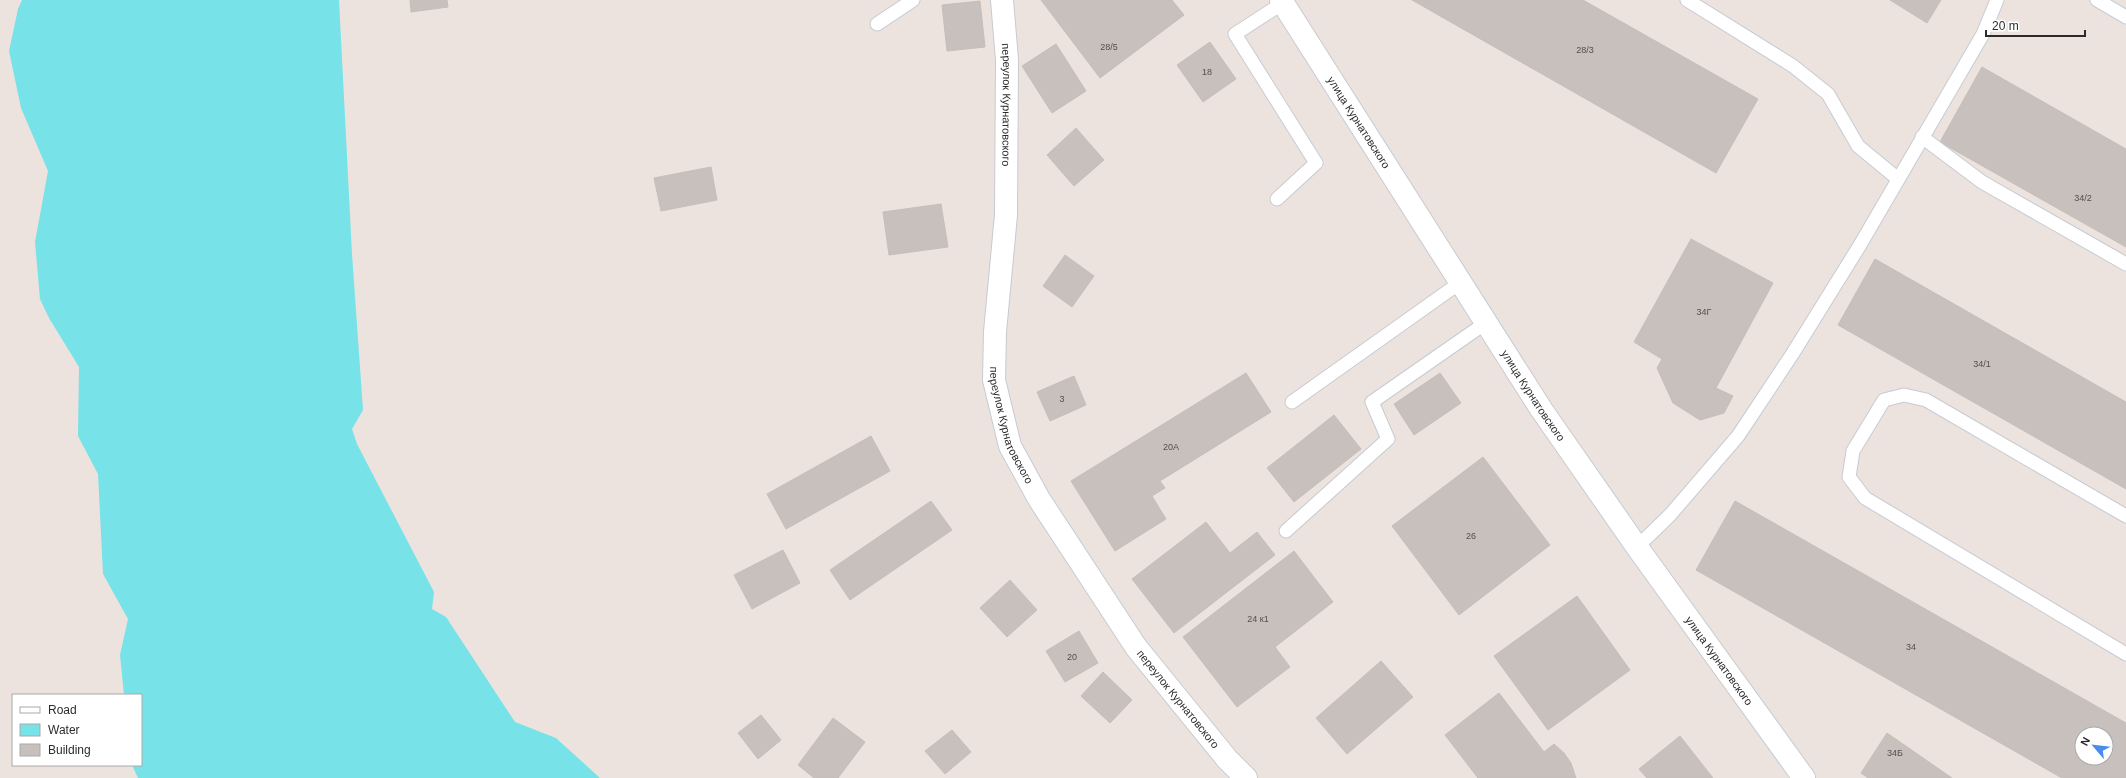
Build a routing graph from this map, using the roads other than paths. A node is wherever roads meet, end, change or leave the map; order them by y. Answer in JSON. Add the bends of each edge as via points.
{"nodes":[{"id":1,"x":913,"y":0,"type":"edge"},
{"id":2,"x":1002,"y":0,"type":"edge"},
{"id":3,"x":1688,"y":0,"type":"edge"},
{"id":4,"x":1998,"y":0,"type":"edge"},
{"id":5,"x":2097,"y":0,"type":"edge"},
{"id":6,"x":1282,"y":2,"type":"edge"},
{"id":7,"x":2126,"y":17,"type":"edge"},
{"id":8,"x":877,"y":24,"type":"dead end"},
{"id":9,"x":1922,"y":137,"type":"junction"},
{"id":10,"x":1898,"y":179,"type":"junction"},
{"id":11,"x":1277,"y":198,"type":"dead end"},
{"id":12,"x":2126,"y":264,"type":"edge"},
{"id":13,"x":1461,"y":282,"type":"junction"},
{"id":14,"x":1487,"y":322,"type":"junction"},
{"id":15,"x":1292,"y":402,"type":"dead end"},
{"id":16,"x":2126,"y":516,"type":"edge"},
{"id":17,"x":1286,"y":531,"type":"dead end"},
{"id":18,"x":1637,"y":547,"type":"junction"},
{"id":19,"x":2126,"y":654,"type":"edge"},
{"id":20,"x":1246,"y":778,"type":"edge"},
{"id":21,"x":1804,"y":778,"type":"edge"}],
"edges":[{"from":1,"to":8,"type":"lane"},
{"from":2,"to":20,"type":"street","name":"переулок Курнатовского","via":[[1007,60],[1006,215],[995,332],[994,380],[1010,446],[1040,499],[1136,647],[1227,759]]},
{"from":3,"to":10,"type":"lane","via":[[1794,66],[1828,94],[1858,146]]},
{"from":4,"to":9,"type":"lane","via":[[1983,34]]},
{"from":5,"to":7,"type":"lane"},
{"from":6,"to":11,"type":"lane","via":[[1235,34],[1316,163]]},
{"from":6,"to":13,"type":"street","name":"улица Курнатовского"},
{"from":9,"to":10,"type":"lane"},
{"from":9,"to":12,"type":"lane","via":[[1982,182]]},
{"from":10,"to":18,"type":"lane","via":[[1856,252],[1738,436],[1670,515]]},
{"from":13,"to":14,"type":"street","name":"улица Курнатовского"},
{"from":13,"to":15,"type":"lane"},
{"from":14,"to":17,"type":"lane","via":[[1372,402],[1388,439]]},
{"from":14,"to":18,"type":"street","name":"улица Курнатовского","via":[[1541,409]]},
{"from":16,"to":19,"type":"lane","via":[[1926,400],[1904,394],[1884,400],[1853,451],[1849,477],[1865,498]]},
{"from":18,"to":21,"type":"street","name":"улица Курнатовского"}]}
